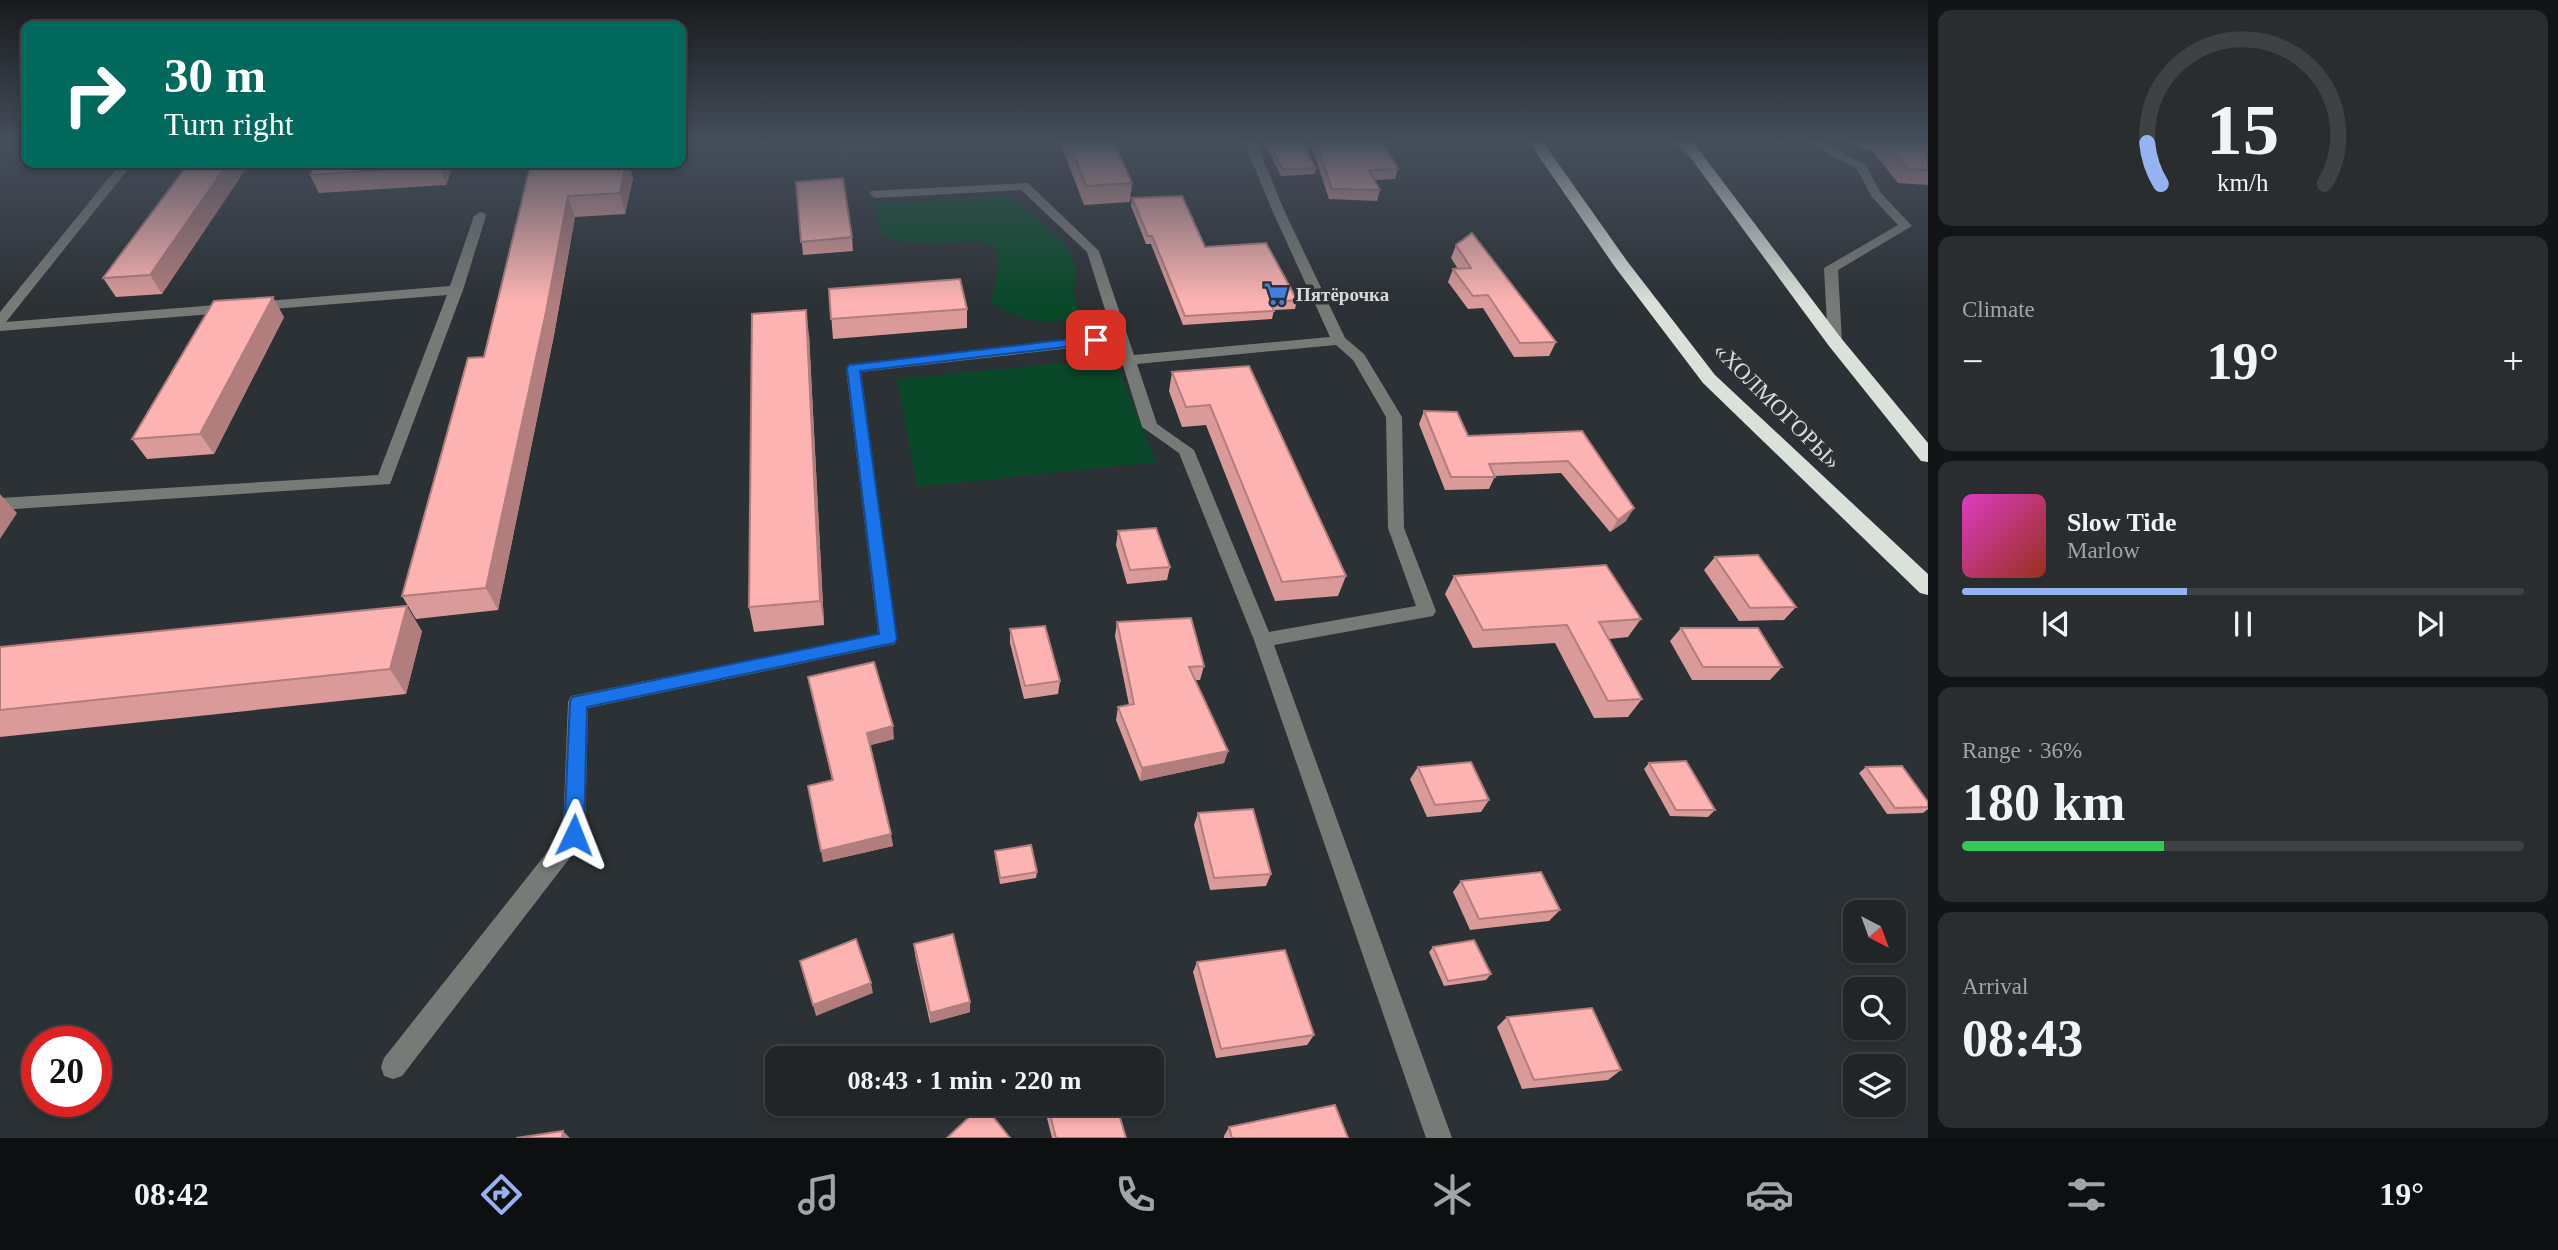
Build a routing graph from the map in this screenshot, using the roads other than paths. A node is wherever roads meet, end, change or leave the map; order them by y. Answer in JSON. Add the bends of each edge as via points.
{"nodes":[{"id":1,"x":101,"y":195,"type":"edge"},
{"id":2,"x":1034,"y":195,"type":"edge"},
{"id":3,"x":1272,"y":195,"type":"edge"},
{"id":4,"x":1576,"y":195,"type":"edge"},
{"id":5,"x":1728,"y":195,"type":"edge"},
{"id":6,"x":1877,"y":195,"type":"edge"},
{"id":7,"x":480,"y":216,"type":"dead end"},
{"id":8,"x":456,"y":290,"type":"junction"},
{"id":9,"x":0,"y":321,"type":"edge"},
{"id":10,"x":0,"y":327,"type":"edge"},
{"id":11,"x":1121,"y":338,"type":"junction"},
{"id":12,"x":1339,"y":340,"type":"junction"},
{"id":13,"x":1835,"y":342,"type":"junction"},
{"id":14,"x":1128,"y":360,"type":"junction"},
{"id":15,"x":1928,"y":456,"type":"edge"},
{"id":16,"x":0,"y":504,"type":"edge"},
{"id":17,"x":1928,"y":587,"type":"edge"},
{"id":18,"x":1263,"y":640,"type":"junction"},
{"id":19,"x":393,"y":1067,"type":"dead end"},
{"id":20,"x":1439,"y":1138,"type":"edge"}],
"edges":[{"from":1,"to":9,"type":"street"},
{"from":2,"to":11,"type":"street","via":[[1093,251]]},
{"from":3,"to":12,"type":"street"},
{"from":4,"to":17,"type":"highway","name":"«ХОЛМОГОРЫ»","via":[[1621,264],[1709,379]]},
{"from":5,"to":13,"type":"highway"},
{"from":6,"to":13,"type":"street","via":[[1906,226],[1832,268]]},
{"from":7,"to":8,"type":"street"},
{"from":8,"to":10,"type":"street"},
{"from":8,"to":16,"type":"street","via":[[384,480]]},
{"from":11,"to":14,"type":"street"},
{"from":11,"to":19,"type":"street","via":[[853,368],[888,639],[579,702],[574,835]]},
{"from":12,"to":14,"type":"street"},
{"from":12,"to":18,"type":"street","via":[[1359,357],[1394,418],[1396,528],[1427,611]]},
{"from":13,"to":15,"type":"highway"},
{"from":14,"to":18,"type":"street","via":[[1150,428],[1186,450]]},
{"from":18,"to":20,"type":"street"}]}
